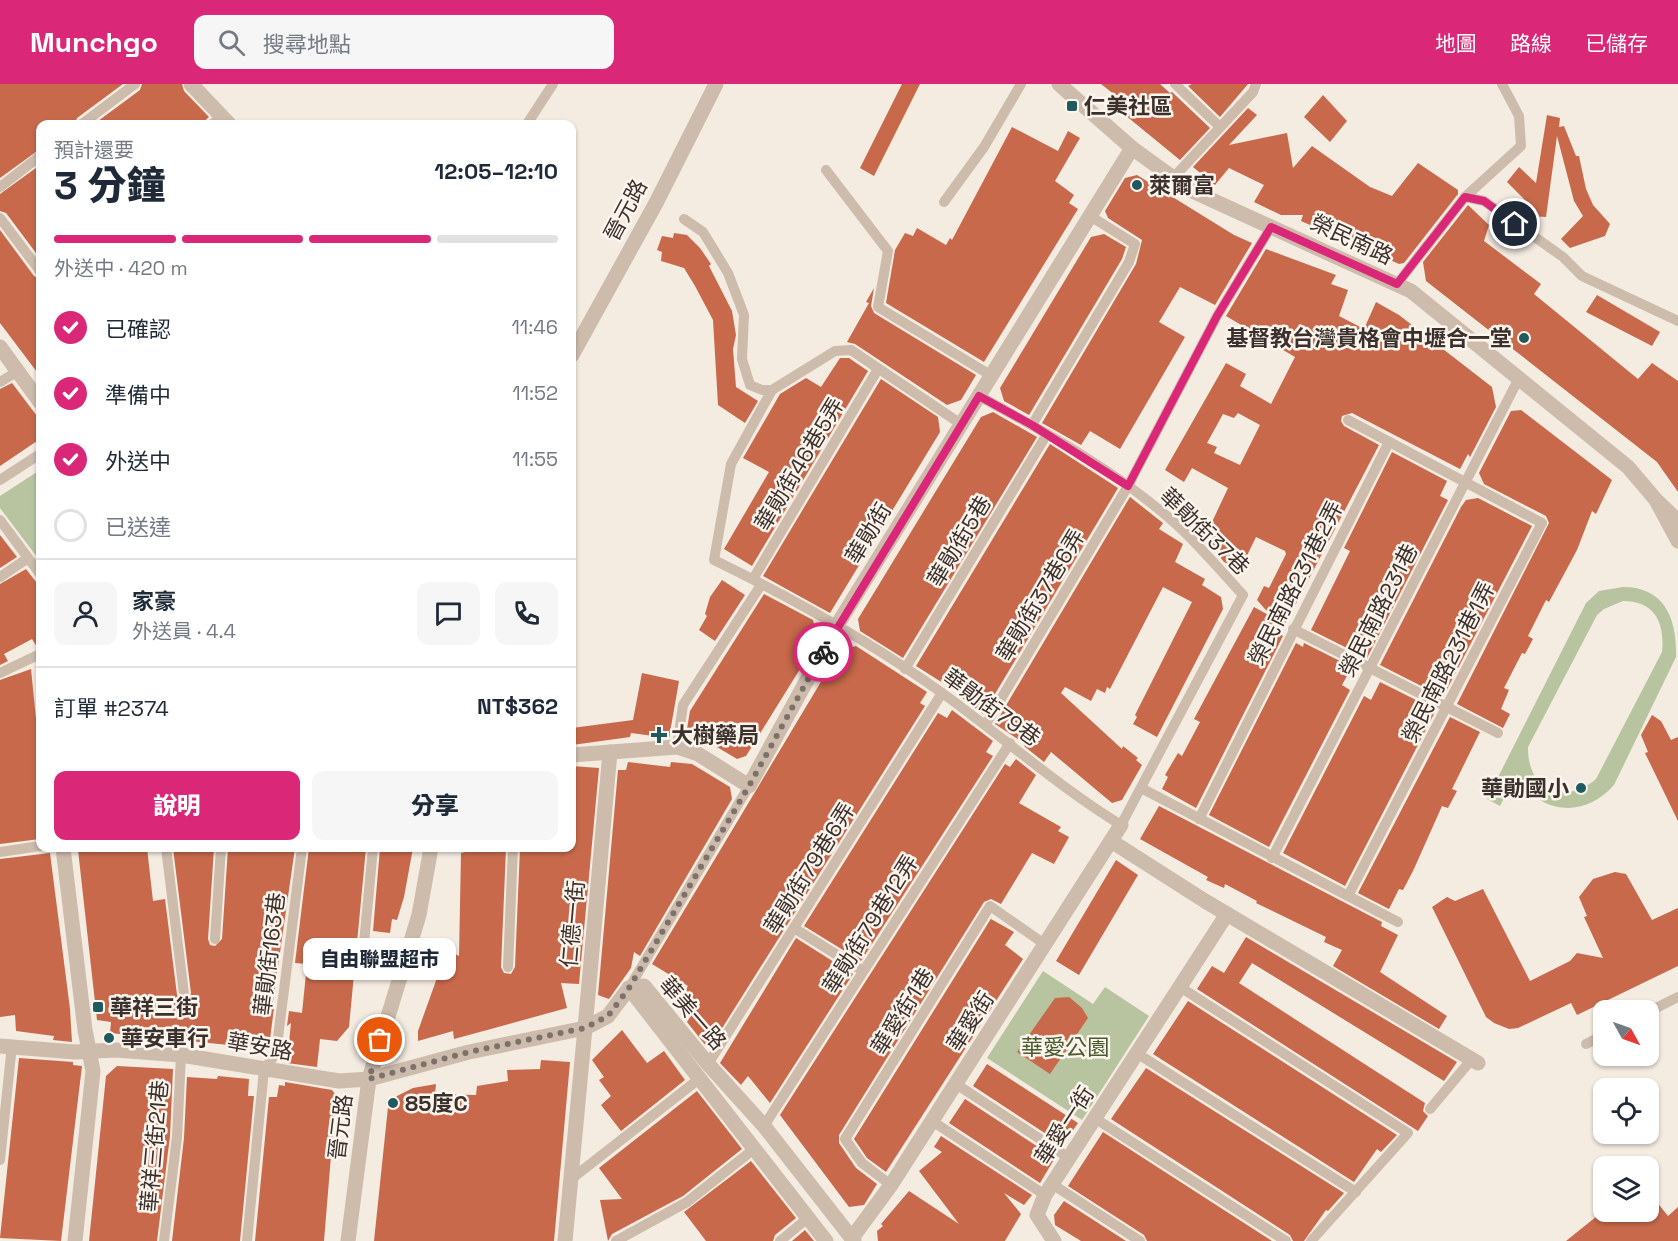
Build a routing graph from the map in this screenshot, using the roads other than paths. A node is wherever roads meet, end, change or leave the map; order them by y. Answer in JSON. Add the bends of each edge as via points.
{"nodes":[{"id":1,"x":135,"y":84,"type":"edge"},
{"id":2,"x":191,"y":84,"type":"edge"},
{"id":3,"x":553,"y":84,"type":"edge"},
{"id":4,"x":716,"y":84,"type":"edge"},
{"id":5,"x":1021,"y":84,"type":"edge"},
{"id":6,"x":1059,"y":84,"type":"edge"},
{"id":7,"x":1174,"y":84,"type":"edge"},
{"id":8,"x":1256,"y":84,"type":"edge"},
{"id":9,"x":1502,"y":84,"type":"edge"},
{"id":10,"x":87,"y":120,"type":"edge"},
{"id":11,"x":219,"y":120,"type":"edge"},
{"id":12,"x":530,"y":120,"type":"edge"},
{"id":13,"x":1219,"y":126,"type":"junction"},
{"id":14,"x":1132,"y":148,"type":"junction"},
{"id":15,"x":36,"y":159,"type":"edge"},
{"id":16,"x":826,"y":170,"type":"dead end"},
{"id":17,"x":1173,"y":178,"type":"junction"},
{"id":18,"x":0,"y":187,"type":"edge"},
{"id":19,"x":1465,"y":197,"type":"junction"},
{"id":20,"x":944,"y":202,"type":"dead end"},
{"id":21,"x":1090,"y":216,"type":"junction"},
{"id":22,"x":0,"y":218,"type":"edge"},
{"id":23,"x":684,"y":219,"type":"dead end"},
{"id":24,"x":1271,"y":227,"type":"junction"},
{"id":25,"x":36,"y":257,"type":"edge"},
{"id":26,"x":1397,"y":284,"type":"junction"},
{"id":27,"x":1678,"y":321,"type":"edge"},
{"id":28,"x":0,"y":347,"type":"edge"},
{"id":29,"x":576,"y":348,"type":"edge"},
{"id":30,"x":878,"y":369,"type":"junction"},
{"id":31,"x":18,"y":371,"type":"junction"},
{"id":32,"x":992,"y":376,"type":"junction"},
{"id":33,"x":1518,"y":380,"type":"junction"},
{"id":34,"x":0,"y":382,"type":"edge"},
{"id":35,"x":772,"y":390,"type":"junction"},
{"id":36,"x":36,"y":396,"type":"edge"},
{"id":37,"x":979,"y":396,"type":"junction"},
{"id":38,"x":1348,"y":420,"type":"dead end"},
{"id":39,"x":961,"y":424,"type":"junction"},
{"id":40,"x":1032,"y":425,"type":"junction"},
{"id":41,"x":1047,"y":434,"type":"junction"},
{"id":42,"x":1389,"y":442,"type":"junction"},
{"id":43,"x":36,"y":457,"type":"edge"},
{"id":44,"x":0,"y":480,"type":"edge"},
{"id":45,"x":1465,"y":482,"type":"junction"},
{"id":46,"x":1128,"y":486,"type":"junction"},
{"id":47,"x":1656,"y":500,"type":"junction"},
{"id":48,"x":0,"y":520,"type":"edge"},
{"id":49,"x":1678,"y":521,"type":"edge"},
{"id":50,"x":1678,"y":541,"type":"edge"},
{"id":51,"x":28,"y":558,"type":"junction"},
{"id":52,"x":36,"y":569,"type":"edge"},
{"id":53,"x":0,"y":577,"type":"edge"},
{"id":54,"x":757,"y":582,"type":"junction"},
{"id":55,"x":836,"y":627,"type":"junction"},
{"id":56,"x":1293,"y":629,"type":"junction"},
{"id":57,"x":36,"y":656,"type":"edge"},
{"id":58,"x":905,"y":669,"type":"junction"},
{"id":59,"x":1370,"y":669,"type":"junction"},
{"id":60,"x":0,"y":673,"type":"edge"},
{"id":61,"x":942,"y":693,"type":"junction"},
{"id":62,"x":1447,"y":710,"type":"junction"},
{"id":63,"x":986,"y":724,"type":"junction"},
{"id":64,"x":1498,"y":733,"type":"dead end"},
{"id":65,"x":1010,"y":743,"type":"junction"},
{"id":66,"x":677,"y":747,"type":"junction"},
{"id":67,"x":610,"y":752,"type":"junction"},
{"id":68,"x":576,"y":755,"type":"edge"},
{"id":69,"x":749,"y":786,"type":"junction"},
{"id":70,"x":1141,"y":788,"type":"junction"},
{"id":71,"x":1199,"y":819,"type":"junction"},
{"id":72,"x":1120,"y":825,"type":"junction"},
{"id":73,"x":1111,"y":842,"type":"junction"},
{"id":74,"x":36,"y":847,"type":"edge"},
{"id":75,"x":0,"y":852,"type":"edge"},
{"id":76,"x":64,"y":852,"type":"edge"},
{"id":77,"x":166,"y":852,"type":"edge"},
{"id":78,"x":221,"y":852,"type":"edge"},
{"id":79,"x":301,"y":852,"type":"edge"},
{"id":80,"x":373,"y":852,"type":"edge"},
{"id":81,"x":430,"y":852,"type":"edge"},
{"id":82,"x":513,"y":852,"type":"edge"},
{"id":83,"x":1272,"y":858,"type":"junction"},
{"id":84,"x":1348,"y":896,"type":"junction"},
{"id":85,"x":1227,"y":914,"type":"junction"},
{"id":86,"x":1398,"y":922,"type":"dead end"},
{"id":87,"x":794,"y":928,"type":"junction"},
{"id":88,"x":215,"y":939,"type":"dead end"},
{"id":89,"x":1046,"y":945,"type":"junction"},
{"id":90,"x":362,"y":964,"type":"dead end"},
{"id":91,"x":508,"y":967,"type":"dead end"},
{"id":92,"x":863,"y":971,"type":"junction"},
{"id":93,"x":1180,"y":987,"type":"junction"},
{"id":94,"x":629,"y":988,"type":"junction"},
{"id":95,"x":184,"y":994,"type":"dead end"},
{"id":96,"x":1678,"y":997,"type":"edge"},
{"id":97,"x":1659,"y":1006,"type":"edge"},
{"id":98,"x":585,"y":1028,"type":"junction"},
{"id":99,"x":1593,"y":1041,"type":"edge"},
{"id":100,"x":1587,"y":1044,"type":"dead end"},
{"id":101,"x":6,"y":1045,"type":"edge"},
{"id":102,"x":89,"y":1051,"type":"junction"},
{"id":103,"x":1138,"y":1053,"type":"junction"},
{"id":104,"x":181,"y":1055,"type":"junction"},
{"id":105,"x":1475,"y":1061,"type":"joint"},
{"id":106,"x":708,"y":1064,"type":"junction"},
{"id":107,"x":264,"y":1070,"type":"junction"},
{"id":108,"x":369,"y":1079,"type":"junction"},
{"id":109,"x":699,"y":1079,"type":"junction"},
{"id":110,"x":956,"y":1084,"type":"junction"},
{"id":111,"x":4,"y":1093,"type":"edge"},
{"id":112,"x":1430,"y":1109,"type":"dead end"},
{"id":113,"x":1096,"y":1119,"type":"junction"},
{"id":114,"x":932,"y":1121,"type":"junction"},
{"id":115,"x":764,"y":1126,"type":"junction"},
{"id":116,"x":754,"y":1149,"type":"junction"},
{"id":117,"x":1069,"y":1158,"type":"junction"},
{"id":118,"x":0,"y":1160,"type":"edge"},
{"id":119,"x":570,"y":1180,"type":"junction"},
{"id":120,"x":891,"y":1185,"type":"junction"},
{"id":121,"x":1049,"y":1190,"type":"junction"},
{"id":122,"x":1356,"y":1192,"type":"junction"},
{"id":123,"x":808,"y":1218,"type":"junction"},
{"id":124,"x":853,"y":1240,"type":"edge"},
{"id":125,"x":75,"y":1241,"type":"edge"},
{"id":126,"x":164,"y":1241,"type":"edge"},
{"id":127,"x":247,"y":1241,"type":"edge"},
{"id":128,"x":348,"y":1241,"type":"edge"},
{"id":129,"x":565,"y":1241,"type":"edge"},
{"id":130,"x":616,"y":1241,"type":"edge"},
{"id":131,"x":780,"y":1241,"type":"edge"},
{"id":132,"x":826,"y":1241,"type":"edge"},
{"id":133,"x":1054,"y":1241,"type":"edge"},
{"id":134,"x":1140,"y":1241,"type":"edge"},
{"id":135,"x":1286,"y":1241,"type":"edge"},
{"id":136,"x":1311,"y":1241,"type":"edge"}],
"edges":[{"from":1,"to":10,"type":"lane"},
{"from":2,"to":11,"type":"street"},
{"from":3,"to":12,"type":"lane"},
{"from":4,"to":29,"type":"street","name":"晉元路"},
{"from":5,"to":20,"type":"lane","via":[[984,147]]},
{"from":6,"to":14,"type":"street","name":"榮民南路"},
{"from":7,"to":13,"type":"lane"},
{"from":8,"to":13,"type":"lane","via":[[1253,92]]},
{"from":9,"to":19,"type":"lane","via":[[1519,116],[1521,146]]},
{"from":13,"to":17,"type":"lane"},
{"from":14,"to":17,"type":"street","name":"榮民南路"},
{"from":14,"to":21,"type":"street","name":"華勛街"},
{"from":15,"to":18,"type":"lane"},
{"from":16,"to":32,"type":"lane","via":[[888,251],[878,307]]},
{"from":17,"to":24,"type":"street","name":"榮民南路","via":[[1190,190]]},
{"from":19,"to":26,"type":"lane"},
{"from":19,"to":27,"type":"lane","via":[[1484,201],[1563,257],[1582,276]]},
{"from":21,"to":32,"type":"street","name":"華勛街"},
{"from":21,"to":40,"type":"lane","via":[[1135,244],[1129,262]]},
{"from":22,"to":25,"type":"lane"},
{"from":23,"to":35,"type":"lane","via":[[703,232],[728,273],[744,315],[742,359],[750,385]]},
{"from":24,"to":26,"type":"street","name":"榮民南路"},
{"from":24,"to":46,"type":"lane","name":"華勛街37巷6弄","via":[[1217,316]]},
{"from":26,"to":33,"type":"street","name":"榮民南路","via":[[1411,291]]},
{"from":28,"to":31,"type":"street"},
{"from":30,"to":35,"type":"lane","via":[[851,350],[835,351]]},
{"from":30,"to":39,"type":"lane"},
{"from":30,"to":54,"type":"lane","name":"華勛街46巷5弄"},
{"from":31,"to":34,"type":"lane"},
{"from":31,"to":36,"type":"street"},
{"from":32,"to":37,"type":"street","name":"華勛街"},
{"from":33,"to":45,"type":"lane","name":"榮民南路231巷"},
{"from":33,"to":47,"type":"street","name":"榮民南路","via":[[1628,467]]},
{"from":35,"to":54,"type":"lane","name":"華勛街79巷","via":[[731,464],[714,560]]},
{"from":37,"to":39,"type":"street","name":"華勛街"},
{"from":37,"to":40,"type":"lane","name":"華勛街37巷"},
{"from":38,"to":42,"type":"lane"},
{"from":39,"to":55,"type":"street","name":"華勛街"},
{"from":40,"to":41,"type":"lane","name":"華勛街37巷"},
{"from":41,"to":46,"type":"lane","name":"華勛街37巷"},
{"from":41,"to":58,"type":"lane","name":"華勛街5巷"},
{"from":42,"to":45,"type":"lane"},
{"from":42,"to":56,"type":"lane","name":"榮民南路231巷2弄"},
{"from":43,"to":44,"type":"lane"},
{"from":45,"to":59,"type":"lane","name":"榮民南路231巷"},
{"from":45,"to":62,"type":"lane","name":"榮民南路231巷1弄","via":[[1542,523]]},
{"from":46,"to":63,"type":"lane","name":"華勛街37巷6弄"},
{"from":46,"to":70,"type":"lane","name":"華勛街37巷","via":[[1177,525],[1243,595]]},
{"from":47,"to":49,"type":"street"},
{"from":47,"to":50,"type":"street","name":"榮民南路"},
{"from":48,"to":51,"type":"lane"},
{"from":51,"to":52,"type":"lane"},
{"from":51,"to":53,"type":"lane"},
{"from":54,"to":55,"type":"lane","name":"華勛街79巷"},
{"from":54,"to":66,"type":"lane","name":"華勛街46巷5弄","via":[[683,705]]},
{"from":55,"to":58,"type":"lane","name":"華勛街79巷"},
{"from":55,"to":69,"type":"street","name":"華勛街"},
{"from":56,"to":59,"type":"lane"},
{"from":56,"to":71,"type":"lane","name":"榮民南路231巷2弄"},
{"from":57,"to":60,"type":"lane"},
{"from":58,"to":61,"type":"lane","name":"華勛街79巷"},
{"from":59,"to":62,"type":"lane"},
{"from":59,"to":83,"type":"lane","name":"榮民南路231巷"},
{"from":61,"to":63,"type":"lane","name":"華勛街79巷"},
{"from":61,"to":87,"type":"lane","name":"華勛街79巷6弄"},
{"from":62,"to":64,"type":"lane"},
{"from":62,"to":84,"type":"lane","name":"榮民南路231巷1弄"},
{"from":63,"to":65,"type":"lane","name":"華勛街79巷"},
{"from":65,"to":72,"type":"lane","name":"華勛街79巷"},
{"from":65,"to":92,"type":"lane","name":"華勛街79巷12弄"},
{"from":66,"to":67,"type":"street"},
{"from":66,"to":69,"type":"street","via":[[698,754]]},
{"from":67,"to":68,"type":"street"},
{"from":67,"to":98,"type":"street","name":"仁德一街"},
{"from":69,"to":94,"type":"lane"},
{"from":70,"to":71,"type":"lane"},
{"from":70,"to":72,"type":"lane","name":"華勛街37巷"},
{"from":71,"to":83,"type":"lane"},
{"from":72,"to":73,"type":"street","name":"華愛街"},
{"from":73,"to":85,"type":"street"},
{"from":73,"to":89,"type":"street","name":"華愛街"},
{"from":74,"to":75,"type":"lane"},
{"from":76,"to":102,"type":"street"},
{"from":77,"to":95,"type":"lane"},
{"from":78,"to":88,"type":"lane"},
{"from":79,"to":107,"type":"lane","name":"華勛街163巷","via":[[276,1053]]},
{"from":80,"to":90,"type":"lane"},
{"from":81,"to":108,"type":"street","name":"晉元路","via":[[419,915]]},
{"from":82,"to":91,"type":"lane"},
{"from":83,"to":84,"type":"lane"},
{"from":84,"to":86,"type":"lane"},
{"from":85,"to":93,"type":"street","name":"華愛一街"},
{"from":85,"to":105,"type":"street"},
{"from":87,"to":92,"type":"lane"},
{"from":87,"to":106,"type":"lane","name":"華勛街79巷6弄"},
{"from":89,"to":110,"type":"street","name":"華愛街"},
{"from":89,"to":120,"type":"lane","name":"華愛街1巷","via":[[990,906],[845,1139],[862,1163]]},
{"from":92,"to":115,"type":"lane","name":"華勛街79巷12弄"},
{"from":93,"to":103,"type":"street","name":"華愛一街"},
{"from":93,"to":122,"type":"lane","via":[[1408,1132]]},
{"from":94,"to":98,"type":"street","via":[[608,1016]]},
{"from":94,"to":106,"type":"street","name":"華美一路","via":[[644,986]]},
{"from":94,"to":109,"type":"street","name":"華美一路"},
{"from":96,"to":97,"type":"lane"},
{"from":98,"to":108,"type":"street","via":[[469,1052]]},
{"from":98,"to":119,"type":"street","name":"仁德一街"},
{"from":99,"to":100,"type":"lane"},
{"from":101,"to":102,"type":"street","name":"華安路"},
{"from":101,"to":111,"type":"lane"},
{"from":102,"to":104,"type":"street","name":"華安路"},
{"from":102,"to":125,"type":"street","via":[[93,1071]]},
{"from":103,"to":113,"type":"street","name":"華愛一街"},
{"from":103,"to":122,"type":"lane"},
{"from":104,"to":107,"type":"street","name":"華安路"},
{"from":104,"to":126,"type":"lane","name":"華祥三街21巷","via":[[177,1137]]},
{"from":105,"to":112,"type":"lane"},
{"from":106,"to":115,"type":"street","name":"華美一路"},
{"from":107,"to":108,"type":"street","name":"華安路","via":[[339,1081]]},
{"from":107,"to":127,"type":"lane","name":"華勛街163巷"},
{"from":108,"to":128,"type":"street","name":"晉元路"},
{"from":109,"to":116,"type":"street","name":"華美一路"},
{"from":109,"to":119,"type":"lane"},
{"from":110,"to":114,"type":"street","name":"華愛街"},
{"from":110,"to":117,"type":"lane"},
{"from":111,"to":118,"type":"lane"},
{"from":113,"to":117,"type":"street","name":"華愛一街"},
{"from":113,"to":135,"type":"lane"},
{"from":114,"to":120,"type":"street","name":"華愛街"},
{"from":114,"to":121,"type":"lane"},
{"from":115,"to":124,"type":"street","name":"華美一路"},
{"from":116,"to":123,"type":"street","name":"華美一路"},
{"from":116,"to":130,"type":"lane","via":[[687,1202]]},
{"from":117,"to":121,"type":"street","name":"華愛一街"},
{"from":119,"to":129,"type":"street","name":"仁德一街"},
{"from":120,"to":124,"type":"street","name":"華愛街"},
{"from":121,"to":133,"type":"street","name":"華愛一街","via":[[1037,1215]]},
{"from":121,"to":134,"type":"lane"},
{"from":122,"to":136,"type":"lane"},
{"from":123,"to":131,"type":"lane"},
{"from":123,"to":132,"type":"street","name":"華美一路"}]}
